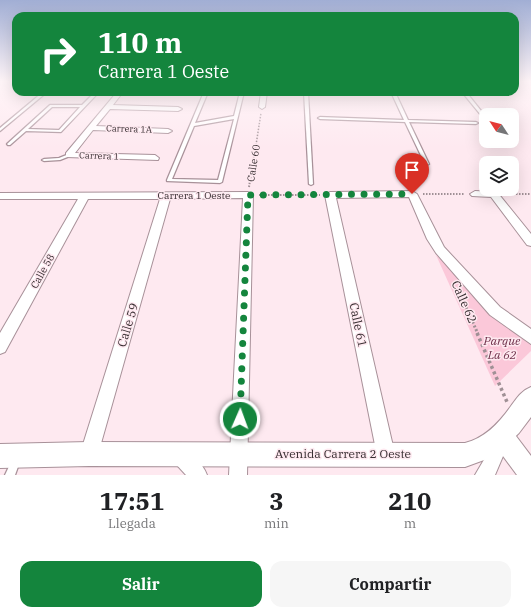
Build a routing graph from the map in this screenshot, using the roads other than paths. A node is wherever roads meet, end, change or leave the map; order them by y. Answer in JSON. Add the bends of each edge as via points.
{"nodes":[{"id":1,"x":31,"y":104,"type":"edge"},
{"id":2,"x":110,"y":104,"type":"edge"},
{"id":3,"x":201,"y":104,"type":"edge"},
{"id":4,"x":239,"y":104,"type":"edge"},
{"id":5,"x":307,"y":104,"type":"edge"},
{"id":6,"x":399,"y":104,"type":"edge"},
{"id":7,"x":83,"y":106,"type":"joint"},
{"id":8,"x":108,"y":107,"type":"junction"},
{"id":9,"x":178,"y":109,"type":"dead end"},
{"id":10,"x":236,"y":117,"type":"junction"},
{"id":11,"x":320,"y":118,"type":"dead end"},
{"id":12,"x":407,"y":121,"type":"junction"},
{"id":13,"x":476,"y":123,"type":"dead end"},
{"id":14,"x":192,"y":124,"type":"junction"},
{"id":15,"x":91,"y":128,"type":"junction"},
{"id":16,"x":0,"y":130,"type":"edge"},
{"id":17,"x":25,"y":130,"type":"junction"},
{"id":18,"x":168,"y":131,"type":"dead end"},
{"id":19,"x":9,"y":144,"type":"dead end"},
{"id":20,"x":69,"y":155,"type":"junction"},
{"id":21,"x":155,"y":158,"type":"dead end"},
{"id":22,"x":44,"y":160,"type":"dead end"},
{"id":23,"x":427,"y":164,"type":"dead end"},
{"id":24,"x":311,"y":184,"type":"dead end"},
{"id":25,"x":412,"y":194,"type":"joint"},
{"id":26,"x":475,"y":194,"type":"road end"},
{"id":27,"x":85,"y":195,"type":"junction"},
{"id":28,"x":166,"y":195,"type":"junction"},
{"id":29,"x":248,"y":195,"type":"joint"},
{"id":30,"x":1,"y":196,"type":"edge"},
{"id":31,"x":531,"y":242,"type":"edge"},
{"id":32,"x":531,"y":337,"type":"edge"},
{"id":33,"x":0,"y":348,"type":"edge"},
{"id":34,"x":531,"y":398,"type":"edge"},
{"id":35,"x":508,"y":428,"type":"junction"},
{"id":36,"x":89,"y":454,"type":"junction"},
{"id":37,"x":178,"y":454,"type":"junction"},
{"id":38,"x":386,"y":455,"type":"junction"},
{"id":39,"x":9,"y":462,"type":"edge"},
{"id":40,"x":239,"y":465,"type":"edge"},
{"id":41,"x":198,"y":475,"type":"edge"},
{"id":42,"x":484,"y":475,"type":"edge"},
{"id":43,"x":531,"y":475,"type":"edge"}],
"edges":[{"from":1,"to":16,"type":"lane"},
{"from":2,"to":8,"type":"street"},
{"from":3,"to":14,"type":"lane"},
{"from":4,"to":10,"type":"lane"},
{"from":5,"to":24,"type":"lane"},
{"from":6,"to":12,"type":"lane"},
{"from":7,"to":17,"type":"lane","via":[[51,106]]},
{"from":7,"to":17,"type":"lane","via":[[60,131]]},
{"from":8,"to":9,"type":"street"},
{"from":8,"to":15,"type":"street"},
{"from":10,"to":14,"type":"lane"},
{"from":10,"to":14,"type":"lane","via":[[220,182],[169,180]]},
{"from":11,"to":12,"type":"lane"},
{"from":12,"to":13,"type":"lane"},
{"from":12,"to":23,"type":"lane"},
{"from":15,"to":18,"type":"street","name":"Carrera 1A"},
{"from":15,"to":20,"type":"street"},
{"from":17,"to":19,"type":"lane"},
{"from":20,"to":21,"type":"street","name":"Carrera 1"},
{"from":20,"to":22,"type":"lane","name":"Carrera 1","via":[[60,160]]},
{"from":25,"to":32,"type":"street","name":"Calle 62","via":[[440,250],[495,311]]},
{"from":25,"to":38,"type":"street","name":"Calle 61","via":[[330,195]]},
{"from":26,"to":31,"type":"street","via":[[494,194]]},
{"from":27,"to":28,"type":"street","name":"Carrera 1 Oeste"},
{"from":27,"to":30,"type":"street","name":"Carrera 1 Oeste"},
{"from":27,"to":33,"type":"street","name":"Calle 58"},
{"from":28,"to":29,"type":"street","name":"Carrera 1 Oeste"},
{"from":28,"to":36,"type":"street","name":"Calle 59"},
{"from":29,"to":40,"type":"street","name":"Calle 60"},
{"from":34,"to":35,"type":"main road","name":"Avenida Carrera 2 Oeste"},
{"from":35,"to":38,"type":"main road","name":"Avenida Carrera 2 Oeste","via":[[489,446],[476,453]]},
{"from":35,"to":42,"type":"street","name":"Avenida Carrera 2 Oeste","via":[[492,464]]},
{"from":35,"to":43,"type":"street"},
{"from":36,"to":37,"type":"main road","name":"Avenida Carrera 2 Oeste"},
{"from":36,"to":39,"type":"main road","name":"Avenida Carrera 2 Oeste"},
{"from":37,"to":40,"type":"main road","name":"Avenida Carrera 2 Oeste"},
{"from":37,"to":41,"type":"street"},
{"from":38,"to":40,"type":"main road","name":"Avenida Carrera 2 Oeste"}]}
